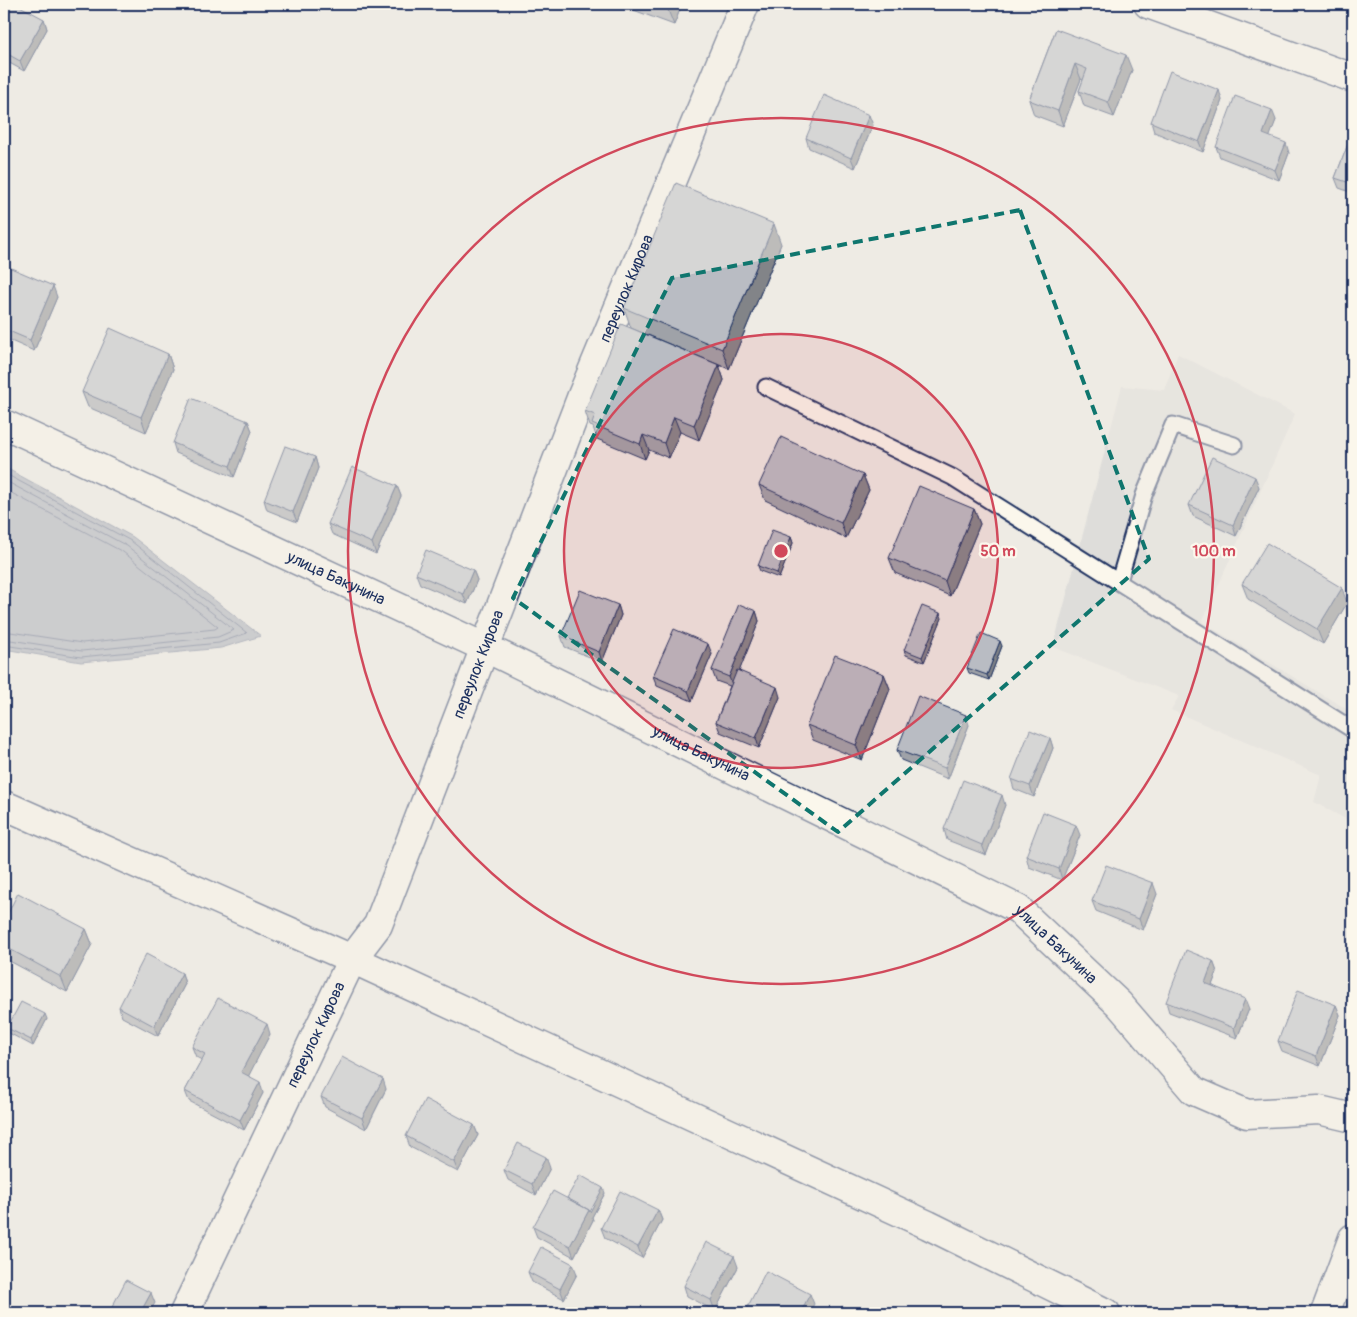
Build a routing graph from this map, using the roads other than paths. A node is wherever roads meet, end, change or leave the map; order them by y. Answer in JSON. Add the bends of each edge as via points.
{"nodes":[{"id":1,"x":745,"y":4,"type":"edge"},
{"id":2,"x":1148,"y":4,"type":"edge"},
{"id":3,"x":1353,"y":78,"type":"edge"},
{"id":4,"x":766,"y":387,"type":"dead end"},
{"id":5,"x":4,"y":424,"type":"edge"},
{"id":6,"x":1234,"y":445,"type":"dead end"},
{"id":7,"x":1119,"y":581,"type":"junction"},
{"id":8,"x":486,"y":648,"type":"junction"},
{"id":9,"x":1353,"y":730,"type":"edge"},
{"id":10,"x":4,"y":805,"type":"edge"},
{"id":11,"x":352,"y":959,"type":"junction"},
{"id":12,"x":1353,"y":1118,"type":"edge"},
{"id":13,"x":1353,"y":1238,"type":"edge"},
{"id":14,"x":1348,"y":1268,"type":"edge"},
{"id":15,"x":184,"y":1313,"type":"edge"},
{"id":16,"x":1106,"y":1313,"type":"edge"},
{"id":17,"x":1325,"y":1313,"type":"edge"}],
"edges":[{"from":1,"to":8,"type":"street","name":"переулок Кирова","via":[[581,398]]},
{"from":2,"to":3,"type":"street"},
{"from":4,"to":7,"type":"lane","via":[[952,476]]},
{"from":5,"to":8,"type":"street","name":"улица Бакунина"},
{"from":6,"to":7,"type":"lane","via":[[1173,425],[1144,495]]},
{"from":7,"to":9,"type":"lane"},
{"from":8,"to":11,"type":"street","name":"переулок Кирова","via":[[378,925]]},
{"from":8,"to":12,"type":"street","name":"улица Бакунина","via":[[1018,909],[1119,1004],[1194,1091],[1247,1114],[1319,1110]]},
{"from":10,"to":11,"type":"street"},
{"from":11,"to":15,"type":"street","name":"переулок Кирова"},
{"from":11,"to":16,"type":"street","via":[[928,1224]]},
{"from":13,"to":14,"type":"street"},
{"from":14,"to":17,"type":"street"}]}
